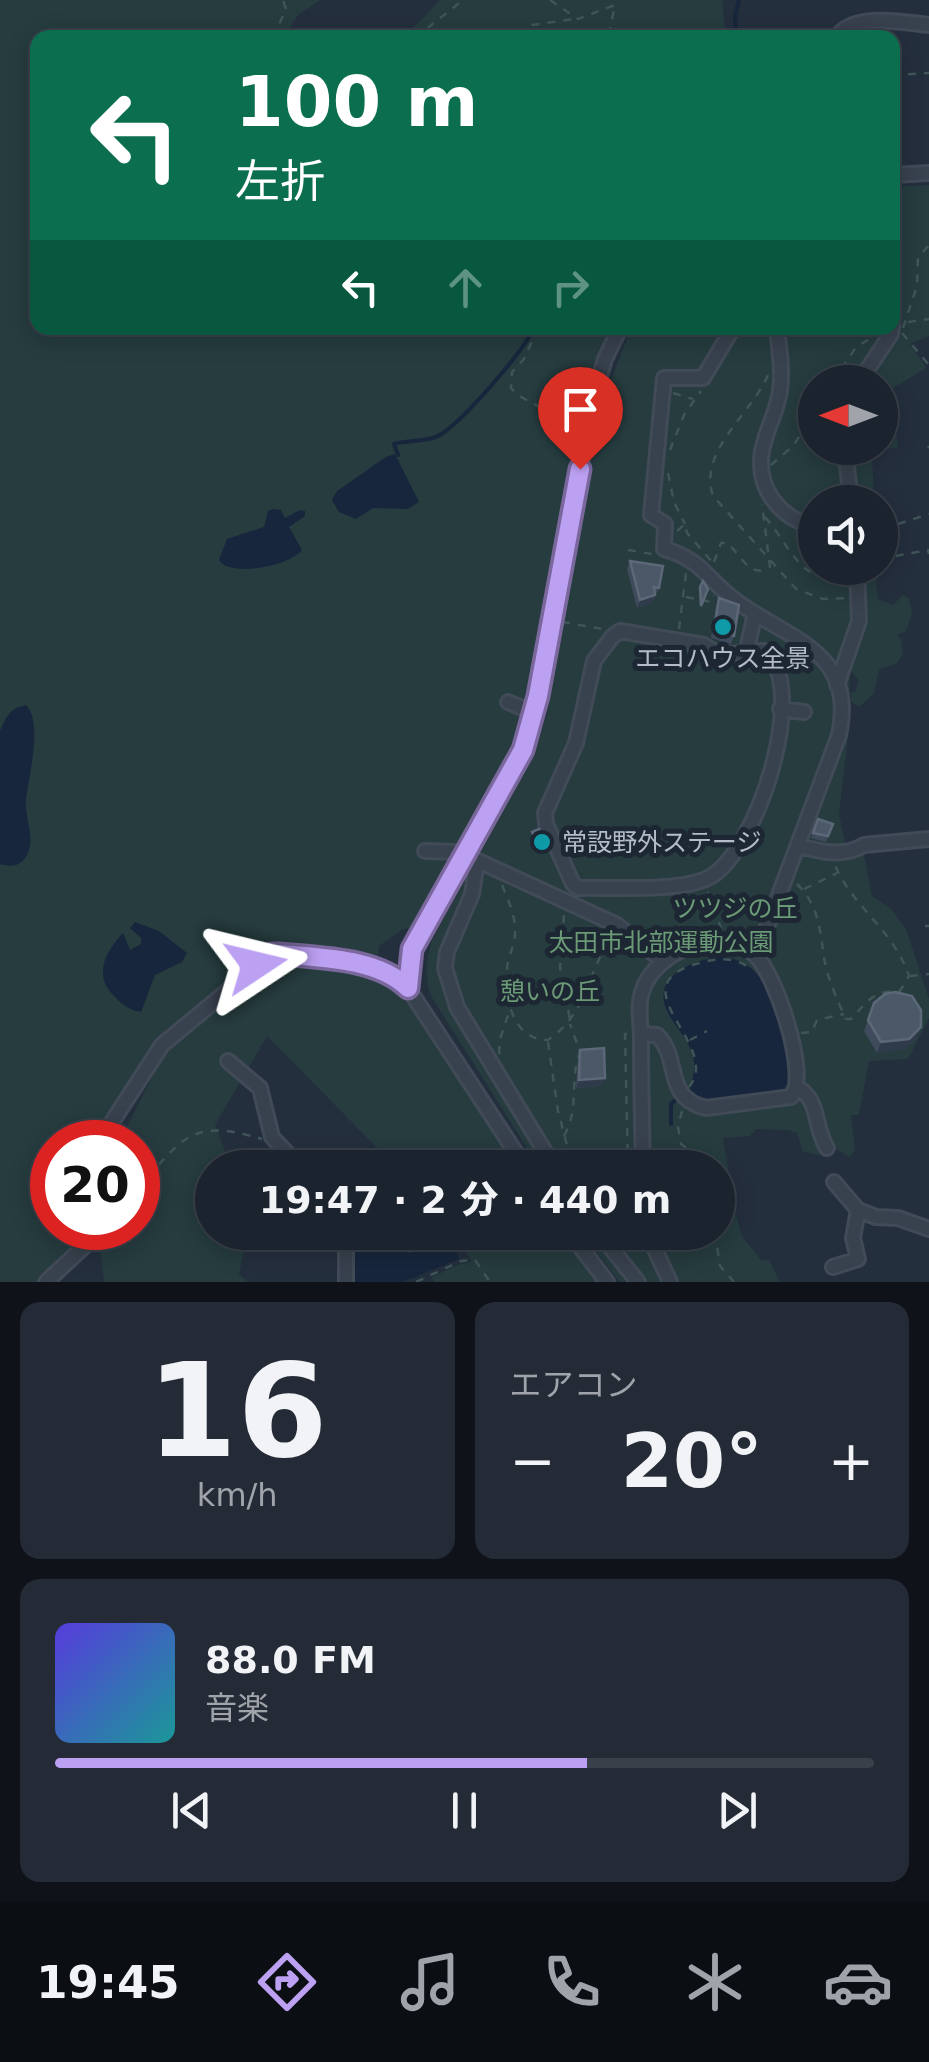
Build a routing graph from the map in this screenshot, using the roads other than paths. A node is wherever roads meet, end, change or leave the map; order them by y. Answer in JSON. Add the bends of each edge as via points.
{"nodes":[{"id":1,"x":929,"y":25,"type":"edge"},
{"id":2,"x":841,"y":30,"type":"edge"},
{"id":3,"x":929,"y":173,"type":"edge"},
{"id":4,"x":900,"y":175,"type":"edge"},
{"id":5,"x":617,"y":335,"type":"edge"},
{"id":6,"x":729,"y":335,"type":"edge"},
{"id":7,"x":778,"y":335,"type":"edge"},
{"id":8,"x":891,"y":335,"type":"edge"},
{"id":9,"x":870,"y":365,"type":"edge"},
{"id":10,"x":798,"y":519,"type":"edge"},
{"id":11,"x":859,"y":585,"type":"edge"},
{"id":12,"x":755,"y":614,"type":"junction"},
{"id":13,"x":746,"y":652,"type":"junction"},
{"id":14,"x":836,"y":684,"type":"junction"},
{"id":15,"x":508,"y":702,"type":"dead end"},
{"id":16,"x":780,"y":709,"type":"junction"},
{"id":17,"x":804,"y":712,"type":"dead end"},
{"id":18,"x":534,"y":713,"type":"junction"},
{"id":19,"x":929,"y":839,"type":"edge"},
{"id":20,"x":798,"y":845,"type":"junction"},
{"id":21,"x":425,"y":851,"type":"dead end"},
{"id":22,"x":455,"y":852,"type":"dead end"},
{"id":23,"x":663,"y":961,"type":"junction"},
{"id":24,"x":754,"y":962,"type":"junction"},
{"id":25,"x":408,"y":988,"type":"junction"},
{"id":26,"x":641,"y":1034,"type":"junction"},
{"id":27,"x":228,"y":1061,"type":"dead end"},
{"id":28,"x":796,"y":1087,"type":"junction"},
{"id":29,"x":113,"y":1120,"type":"edge"},
{"id":30,"x":827,"y":1148,"type":"dead end"},
{"id":31,"x":284,"y":1150,"type":"edge"},
{"id":32,"x":514,"y":1150,"type":"edge"},
{"id":33,"x":544,"y":1150,"type":"edge"},
{"id":34,"x":642,"y":1150,"type":"edge"},
{"id":35,"x":834,"y":1182,"type":"dead end"},
{"id":36,"x":858,"y":1210,"type":"junction"},
{"id":37,"x":929,"y":1228,"type":"edge"},
{"id":38,"x":81,"y":1250,"type":"edge"},
{"id":39,"x":346,"y":1250,"type":"edge"},
{"id":40,"x":583,"y":1250,"type":"edge"},
{"id":41,"x":612,"y":1250,"type":"edge"},
{"id":42,"x":655,"y":1250,"type":"edge"},
{"id":43,"x":833,"y":1267,"type":"dead end"},
{"id":44,"x":46,"y":1282,"type":"edge"},
{"id":45,"x":346,"y":1282,"type":"edge"},
{"id":46,"x":607,"y":1282,"type":"edge"},
{"id":47,"x":638,"y":1282,"type":"edge"},
{"id":48,"x":670,"y":1282,"type":"edge"}],
"edges":[{"from":1,"to":2,"type":"street","via":[[883,21]]},
{"from":3,"to":4,"type":"street"},
{"from":5,"to":18,"type":"street","via":[[596,390]]},
{"from":6,"to":12,"type":"street","via":[[704,377],[664,378],[651,515],[665,524],[664,548],[689,558]]},
{"from":7,"to":10,"type":"street","via":[[781,384],[761,468],[770,496]]},
{"from":8,"to":9,"type":"street"},
{"from":11,"to":14,"type":"street","via":[[859,621]]},
{"from":12,"to":13,"type":"street"},
{"from":12,"to":14,"type":"street","via":[[811,646]]},
{"from":13,"to":16,"type":"street","via":[[765,651],[779,667]]},
{"from":13,"to":16,"type":"street","via":[[728,656],[704,645],[620,632],[594,661],[576,743],[545,813],[578,888],[689,884],[728,863],[771,776]]},
{"from":14,"to":20,"type":"street","via":[[838,735]]},
{"from":15,"to":18,"type":"street"},
{"from":16,"to":17,"type":"street"},
{"from":18,"to":25,"type":"street","via":[[512,771],[412,949]]},
{"from":19,"to":20,"type":"street","via":[[830,852]]},
{"from":20,"to":24,"type":"street"},
{"from":21,"to":22,"type":"street"},
{"from":23,"to":24,"type":"street","via":[[680,950],[725,942],[742,947]]},
{"from":23,"to":26,"type":"street","via":[[642,990]]},
{"from":23,"to":33,"type":"street","via":[[618,926],[478,862],[445,968],[457,1007]]},
{"from":24,"to":28,"type":"street","via":[[771,980],[790,1034]]},
{"from":25,"to":29,"type":"street","via":[[378,968],[279,954],[264,958],[162,1045]]},
{"from":25,"to":32,"type":"street"},
{"from":26,"to":28,"type":"street","via":[[665,1043],[684,1097],[706,1108],[790,1097]]},
{"from":26,"to":34,"type":"street"},
{"from":27,"to":31,"type":"street","via":[[260,1088],[272,1137]]},
{"from":28,"to":30,"type":"street","via":[[808,1094]]},
{"from":35,"to":36,"type":"street"},
{"from":36,"to":37,"type":"street"},
{"from":36,"to":43,"type":"street","via":[[858,1258]]},
{"from":38,"to":44,"type":"street"},
{"from":39,"to":45,"type":"street"},
{"from":40,"to":46,"type":"street"},
{"from":41,"to":47,"type":"street"},
{"from":42,"to":48,"type":"street"}]}
